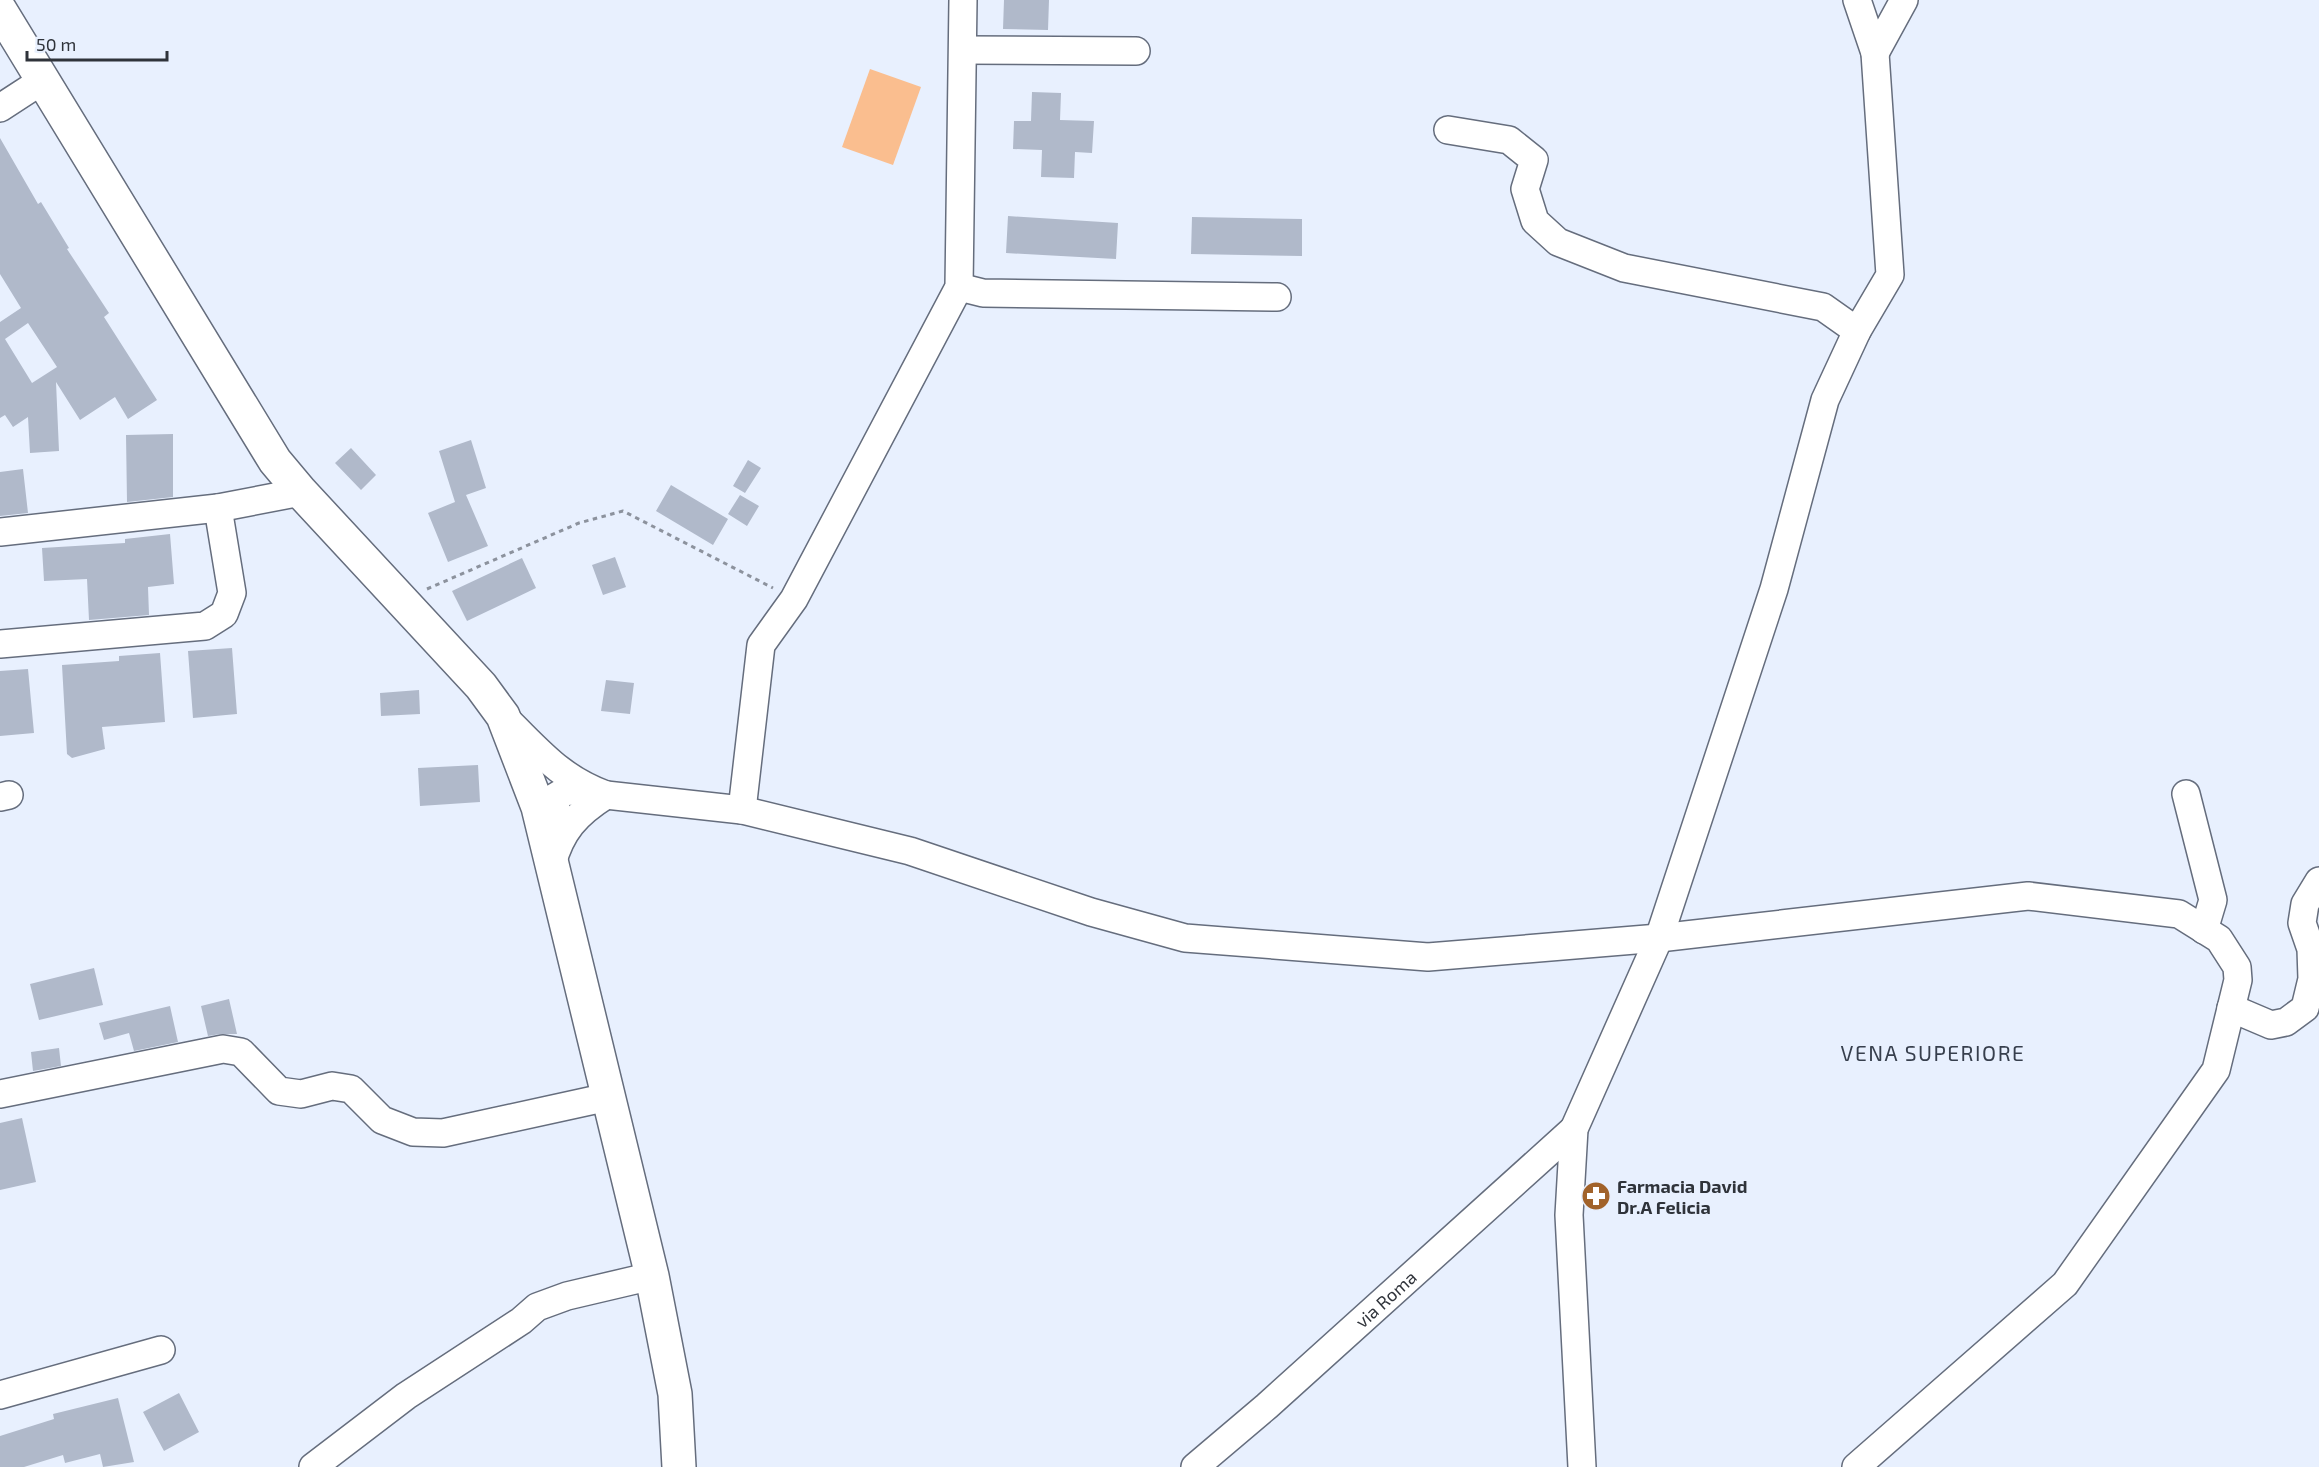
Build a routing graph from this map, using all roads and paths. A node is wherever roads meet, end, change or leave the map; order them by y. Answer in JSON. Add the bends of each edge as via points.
{"nodes":[{"id":1,"x":963,"y":0,"type":"edge"},
{"id":2,"x":1857,"y":0,"type":"edge"},
{"id":3,"x":1904,"y":0,"type":"edge"},
{"id":4,"x":0,"y":10,"type":"edge"},
{"id":5,"x":963,"y":50,"type":"junction"},
{"id":6,"x":1136,"y":51,"type":"dead end"},
{"id":7,"x":1875,"y":53,"type":"junction"},
{"id":8,"x":43,"y":80,"type":"junction"},
{"id":9,"x":0,"y":108,"type":"edge"},
{"id":10,"x":1449,"y":130,"type":"dead end"},
{"id":11,"x":959,"y":287,"type":"junction"},
{"id":12,"x":1276,"y":297,"type":"dead end"},
{"id":13,"x":1857,"y":331,"type":"junction"},
{"id":14,"x":301,"y":492,"type":"junction"},
{"id":15,"x":218,"y":508,"type":"junction"},
{"id":16,"x":0,"y":532,"type":"edge"},
{"id":17,"x":794,"y":599,"type":"junction"},
{"id":18,"x":400,"y":600,"type":"junction"},
{"id":19,"x":0,"y":644,"type":"edge"},
{"id":20,"x":503,"y":716,"type":"junction"},
{"id":21,"x":2186,"y":794,"type":"dead end"},
{"id":22,"x":596,"y":796,"type":"junction"},
{"id":23,"x":538,"y":807,"type":"junction"},
{"id":24,"x":742,"y":810,"type":"junction"},
{"id":25,"x":552,"y":864,"type":"junction"},
{"id":26,"x":2319,"y":881,"type":"edge"},
{"id":27,"x":2204,"y":930,"type":"junction"},
{"id":28,"x":1659,"y":938,"type":"junction"},
{"id":29,"x":2231,"y":1008,"type":"junction"},
{"id":30,"x":0,"y":1094,"type":"edge"},
{"id":31,"x":608,"y":1097,"type":"junction"},
{"id":32,"x":1574,"y":1129,"type":"junction"},
{"id":33,"x":651,"y":1276,"type":"junction"},
{"id":34,"x":161,"y":1350,"type":"dead end"},
{"id":35,"x":0,"y":1395,"type":"edge"},
{"id":36,"x":313,"y":1467,"type":"edge"},
{"id":37,"x":679,"y":1467,"type":"edge"},
{"id":38,"x":1195,"y":1467,"type":"edge"},
{"id":39,"x":1582,"y":1467,"type":"edge"},
{"id":40,"x":1856,"y":1467,"type":"edge"}],
"edges":[{"from":1,"to":5,"type":"street"},
{"from":2,"to":7,"type":"street"},
{"from":3,"to":7,"type":"street"},
{"from":4,"to":8,"type":"main road"},
{"from":5,"to":6,"type":"street"},
{"from":5,"to":11,"type":"street"},
{"from":7,"to":13,"type":"street","via":[[1890,275]]},
{"from":8,"to":9,"type":"street"},
{"from":8,"to":14,"type":"main road","via":[[275,461]]},
{"from":10,"to":13,"type":"street","via":[[1509,140],[1534,160],[1525,189],[1535,221],[1558,242],[1624,268],[1823,307]]},
{"from":11,"to":12,"type":"street","via":[[983,293]]},
{"from":11,"to":17,"type":"street"},
{"from":13,"to":28,"type":"street","via":[[1825,400],[1774,589]]},
{"from":14,"to":15,"type":"street"},
{"from":14,"to":18,"type":"main road"},
{"from":15,"to":16,"type":"street"},
{"from":15,"to":19,"type":"street","via":[[232,593],[224,614],[205,626]]},
{"from":17,"to":18,"type":"path","via":[[623,511],[579,524]]},
{"from":17,"to":24,"type":"street","via":[[761,645]]},
{"from":18,"to":20,"type":"main road","via":[[481,686]]},
{"from":20,"to":22,"type":"street","via":[[556,769]]},
{"from":20,"to":23,"type":"main road"},
{"from":21,"to":27,"type":"street","via":[[2213,900]]},
{"from":22,"to":23,"type":"street","via":[[563,792]]},
{"from":22,"to":24,"type":"street"},
{"from":22,"to":25,"type":"street","via":[[568,826]]},
{"from":23,"to":25,"type":"main road"},
{"from":24,"to":28,"type":"street","via":[[910,851],[1091,912],[1185,938],[1428,957]]},
{"from":25,"to":31,"type":"main road"},
{"from":26,"to":29,"type":"street","via":[[2305,904],[2302,923],[2311,949],[2312,979],[2305,1008],[2286,1022],[2271,1024]]},
{"from":27,"to":28,"type":"street","via":[[2178,914],[2028,896]]},
{"from":27,"to":29,"type":"street","via":[[2219,939],[2237,967]]},
{"from":28,"to":32,"type":"street"},
{"from":29,"to":40,"type":"street","via":[[2216,1070],[2065,1284]]},
{"from":30,"to":31,"type":"street","via":[[223,1048],[241,1052],[279,1091],[301,1094],[332,1086],[351,1089],[382,1120],[413,1132],[443,1132]]},
{"from":31,"to":33,"type":"main road"},
{"from":32,"to":38,"type":"street","name":"via Roma"},
{"from":32,"to":39,"type":"street","via":[[1569,1215]]},
{"from":33,"to":36,"type":"street","via":[[537,1307],[406,1396]]},
{"from":33,"to":37,"type":"main road","via":[[675,1394]]},
{"from":34,"to":35,"type":"street"}]}
